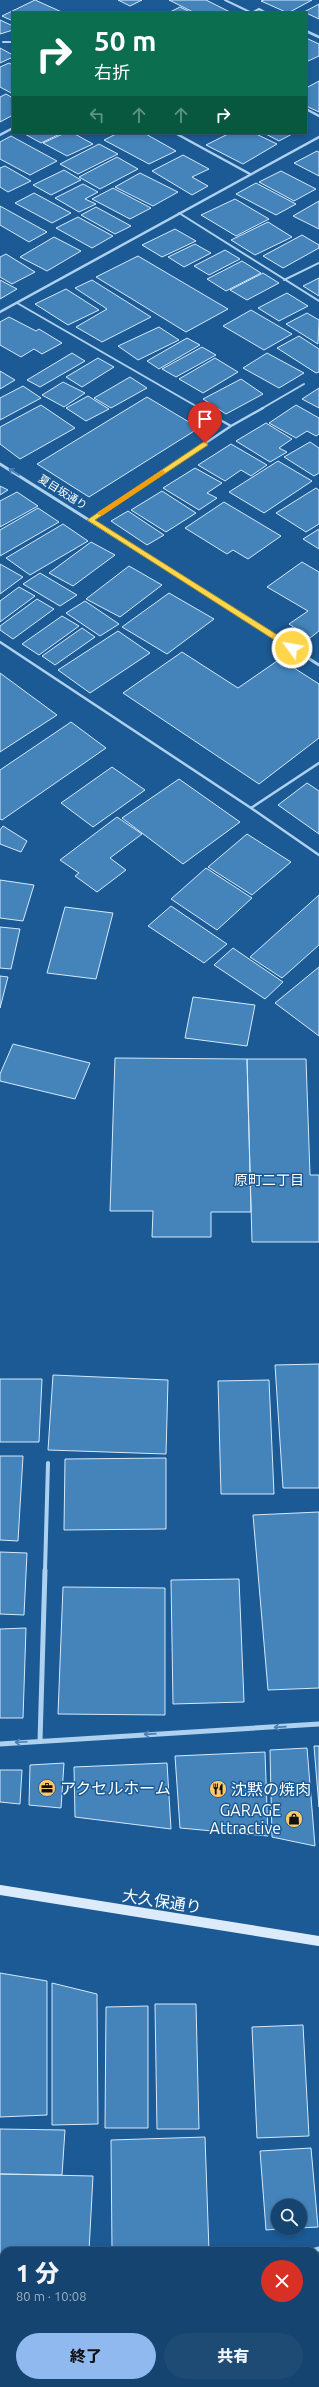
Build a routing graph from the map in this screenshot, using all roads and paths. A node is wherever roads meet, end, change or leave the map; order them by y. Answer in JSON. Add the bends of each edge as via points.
{"nodes":[{"id":1,"x":225,"y":0,"type":"edge"},
{"id":2,"x":250,"y":12,"type":"edge"},
{"id":3,"x":254,"y":12,"type":"edge"},
{"id":4,"x":264,"y":12,"type":"edge"},
{"id":5,"x":307,"y":31,"type":"edge"},
{"id":6,"x":319,"y":37,"type":"edge"},
{"id":7,"x":3,"y":42,"type":"dead end"},
{"id":8,"x":12,"y":42,"type":"edge"},
{"id":9,"x":307,"y":110,"type":"edge"},
{"id":10,"x":319,"y":116,"type":"edge"},
{"id":11,"x":12,"y":129,"type":"edge"},
{"id":12,"x":177,"y":134,"type":"edge"},
{"id":13,"x":0,"y":135,"type":"edge"},
{"id":14,"x":319,"y":137,"type":"edge"},
{"id":15,"x":250,"y":174,"type":"junction"},
{"id":16,"x":179,"y":213,"type":"junction"},
{"id":17,"x":319,"y":263,"type":"edge"},
{"id":18,"x":284,"y":280,"type":"junction"},
{"id":19,"x":319,"y":301,"type":"edge"},
{"id":20,"x":17,"y":302,"type":"junction"},
{"id":21,"x":0,"y":312,"type":"edge"},
{"id":22,"x":304,"y":384,"type":"dead end"},
{"id":23,"x":231,"y":426,"type":"junction"},
{"id":24,"x":0,"y":464,"type":"edge"},
{"id":25,"x":91,"y":520,"type":"junction"},
{"id":26,"x":0,"y":642,"type":"edge"},
{"id":27,"x":319,"y":665,"type":"edge"},
{"id":28,"x":319,"y":763,"type":"edge"},
{"id":29,"x":251,"y":808,"type":"junction"},
{"id":30,"x":319,"y":855,"type":"edge"},
{"id":31,"x":48,"y":1463,"type":"dead end"},
{"id":32,"x":319,"y":1724,"type":"edge"},
{"id":33,"x":40,"y":1741,"type":"junction"},
{"id":34,"x":0,"y":1744,"type":"edge"},
{"id":35,"x":0,"y":1890,"type":"edge"},
{"id":36,"x":319,"y":1941,"type":"edge"}],
"edges":[{"from":1,"to":2,"type":"lane"},
{"from":3,"to":4,"type":"street"},
{"from":5,"to":6,"type":"street"},
{"from":7,"to":8,"type":"lane"},
{"from":9,"to":10,"type":"street"},
{"from":11,"to":13,"type":"street"},
{"from":12,"to":15,"type":"street"},
{"from":14,"to":15,"type":"street"},
{"from":15,"to":16,"type":"street"},
{"from":16,"to":18,"type":"lane"},
{"from":16,"to":20,"type":"street"},
{"from":17,"to":18,"type":"lane"},
{"from":18,"to":19,"type":"lane"},
{"from":20,"to":21,"type":"street"},
{"from":20,"to":23,"type":"lane"},
{"from":22,"to":23,"type":"lane"},
{"from":23,"to":25,"type":"lane"},
{"from":25,"to":24,"type":"street","name":"夏目坂通り","one_way":true},
{"from":25,"to":27,"type":"street","name":"夏目坂通り"},
{"from":26,"to":29,"type":"lane"},
{"from":28,"to":29,"type":"lane"},
{"from":29,"to":30,"type":"lane"},
{"from":31,"to":33,"type":"street"},
{"from":32,"to":33,"type":"street","one_way":true},
{"from":33,"to":34,"type":"street","one_way":true},
{"from":35,"to":36,"type":"main road","name":"大久保通り"}]}
